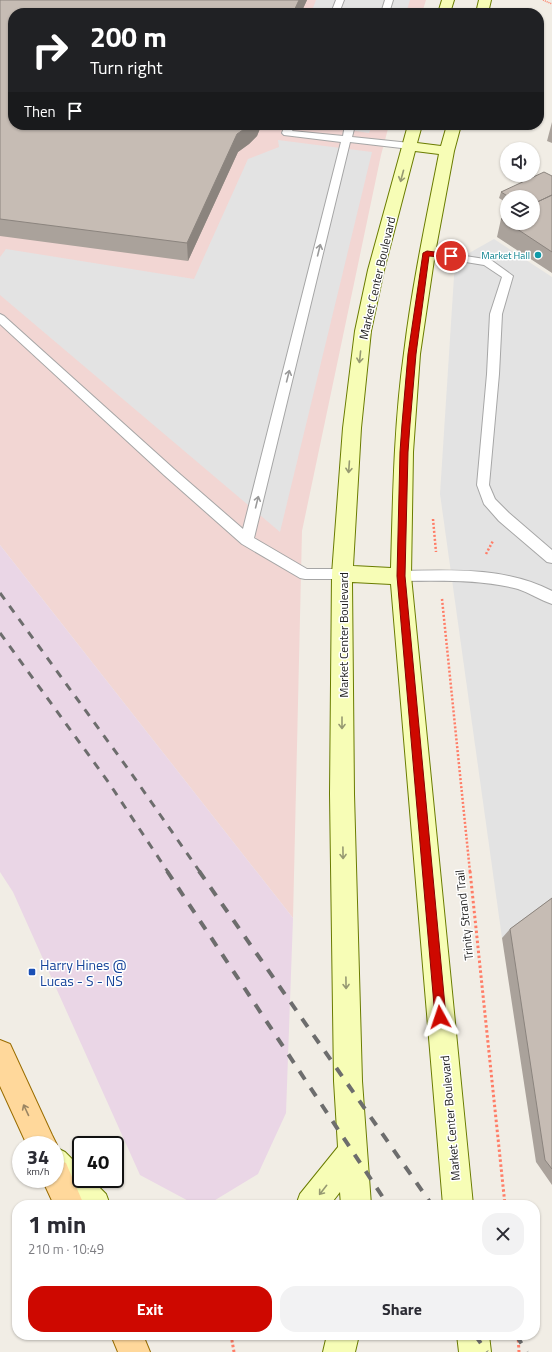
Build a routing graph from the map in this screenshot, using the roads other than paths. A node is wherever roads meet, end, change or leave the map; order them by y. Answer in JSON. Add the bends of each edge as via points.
{"nodes":[{"id":1,"x":294,"y":130,"type":"edge"},
{"id":2,"x":349,"y":130,"type":"edge"},
{"id":3,"x":453,"y":130,"type":"edge"},
{"id":4,"x":412,"y":136,"type":"edge"},
{"id":5,"x":347,"y":139,"type":"junction"},
{"id":6,"x":447,"y":151,"type":"junction"},
{"id":7,"x":427,"y":253,"type":"junction"},
{"id":8,"x":0,"y":318,"type":"edge"},
{"id":9,"x":247,"y":540,"type":"junction"},
{"id":10,"x":552,"y":558,"type":"edge"},
{"id":11,"x":342,"y":574,"type":"junction"},
{"id":12,"x":401,"y":576,"type":"junction"},
{"id":13,"x":552,"y":598,"type":"edge"},
{"id":14,"x":0,"y":1054,"type":"edge"},
{"id":15,"x":38,"y":1136,"type":"edge"},
{"id":16,"x":352,"y":1152,"type":"junction"},
{"id":17,"x":64,"y":1171,"type":"edge"},
{"id":18,"x":61,"y":1188,"type":"edge"},
{"id":19,"x":67,"y":1200,"type":"edge"},
{"id":20,"x":91,"y":1200,"type":"edge"},
{"id":21,"x":315,"y":1200,"type":"edge"},
{"id":22,"x":356,"y":1200,"type":"edge"},
{"id":23,"x":458,"y":1200,"type":"edge"},
{"id":24,"x":129,"y":1340,"type":"edge"},
{"id":25,"x":342,"y":1340,"type":"edge"},
{"id":26,"x":474,"y":1340,"type":"edge"},
{"id":27,"x":134,"y":1352,"type":"edge"},
{"id":28,"x":339,"y":1352,"type":"edge"},
{"id":29,"x":475,"y":1352,"type":"edge"}],
"edges":[{"from":1,"to":5,"type":"lane"},
{"from":2,"to":5,"type":"lane"},
{"from":3,"to":6,"type":"street","name":"Market Center Boulevard"},
{"from":4,"to":5,"type":"lane"},
{"from":4,"to":6,"type":"street"},
{"from":4,"to":11,"type":"street","name":"Market Center Boulevard","one_way":true,"via":[[376,270],[363,331],[352,428]]},
{"from":9,"to":5,"type":"lane","one_way":true},
{"from":6,"to":7,"type":"street","name":"Market Center Boulevard"},
{"from":7,"to":10,"type":"lane","via":[[487,262],[508,276],[496,314],[483,485],[489,501],[504,517]]},
{"from":7,"to":12,"type":"street","name":"Market Center Boulevard","via":[[412,354],[407,414]]},
{"from":8,"to":9,"type":"lane"},
{"from":9,"to":11,"type":"lane","via":[[305,574]]},
{"from":11,"to":12,"type":"street"},
{"from":11,"to":16,"type":"street","name":"Market Center Boulevard","one_way":true,"via":[[342,802]]},
{"from":12,"to":13,"type":"lane","via":[[474,578],[515,583]]},
{"from":12,"to":23,"type":"street","name":"Market Center Boulevard"},
{"from":15,"to":14,"type":"main road","one_way":true},
{"from":16,"to":21,"type":"street","one_way":true},
{"from":16,"to":22,"type":"street","name":"Market Center Boulevard"},
{"from":17,"to":20,"type":"street"},
{"from":18,"to":19,"type":"main road"},
{"from":24,"to":27,"type":"main road"},
{"from":25,"to":28,"type":"street"},
{"from":26,"to":29,"type":"street"}]}
